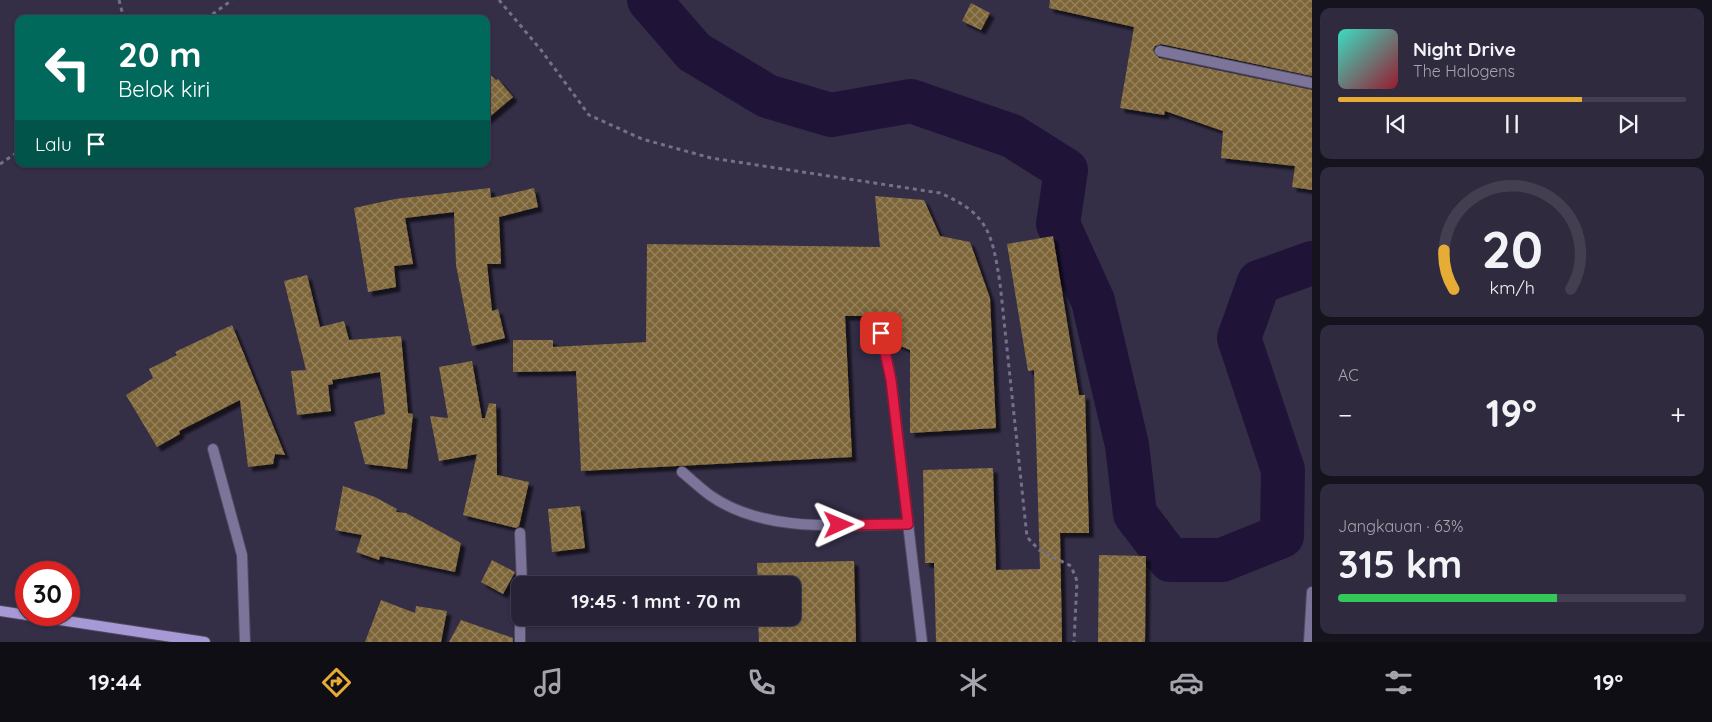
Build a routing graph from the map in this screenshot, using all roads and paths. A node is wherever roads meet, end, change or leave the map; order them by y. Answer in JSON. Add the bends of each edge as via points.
{"nodes":[{"id":1,"x":119,"y":0,"type":"edge"},
{"id":2,"x":232,"y":0,"type":"edge"},
{"id":3,"x":499,"y":0,"type":"edge"},
{"id":4,"x":123,"y":15,"type":"edge"},
{"id":5,"x":211,"y":15,"type":"edge"},
{"id":6,"x":1160,"y":51,"type":"dead end"},
{"id":7,"x":1312,"y":83,"type":"edge"},
{"id":8,"x":15,"y":154,"type":"edge"},
{"id":9,"x":0,"y":164,"type":"edge"},
{"id":10,"x":881,"y":333,"type":"dead end"},
{"id":11,"x":213,"y":449,"type":"dead end"},
{"id":12,"x":682,"y":472,"type":"dead end"},
{"id":13,"x":908,"y":524,"type":"junction"},
{"id":14,"x":520,"y":533,"type":"dead end"},
{"id":15,"x":522,"y":576,"type":"edge"},
{"id":16,"x":1312,"y":592,"type":"edge"},
{"id":17,"x":0,"y":611,"type":"edge"},
{"id":18,"x":520,"y":626,"type":"edge"},
{"id":19,"x":205,"y":642,"type":"edge"},
{"id":20,"x":245,"y":642,"type":"edge"},
{"id":21,"x":520,"y":642,"type":"edge"},
{"id":22,"x":922,"y":642,"type":"edge"},
{"id":23,"x":1074,"y":642,"type":"edge"},
{"id":24,"x":1309,"y":642,"type":"edge"}],
"edges":[{"from":1,"to":4,"type":"path"},
{"from":2,"to":5,"type":"path"},
{"from":3,"to":23,"type":"path","via":[[589,114],[598,119],[642,139],[711,158],[940,194],[964,203],[985,225],[996,256],[1000,282],[1027,538],[1039,550],[1071,566],[1077,581]]},
{"from":6,"to":7,"type":"street"},
{"from":8,"to":9,"type":"path"},
{"from":10,"to":13,"type":"street","via":[[891,380]]},
{"from":11,"to":20,"type":"street","via":[[242,556]]},
{"from":12,"to":13,"type":"street","via":[[712,497],[755,517],[822,526]]},
{"from":13,"to":22,"type":"street"},
{"from":14,"to":15,"type":"street"},
{"from":16,"to":24,"type":"street"},
{"from":17,"to":19,"type":"main road"},
{"from":18,"to":21,"type":"street"}]}
